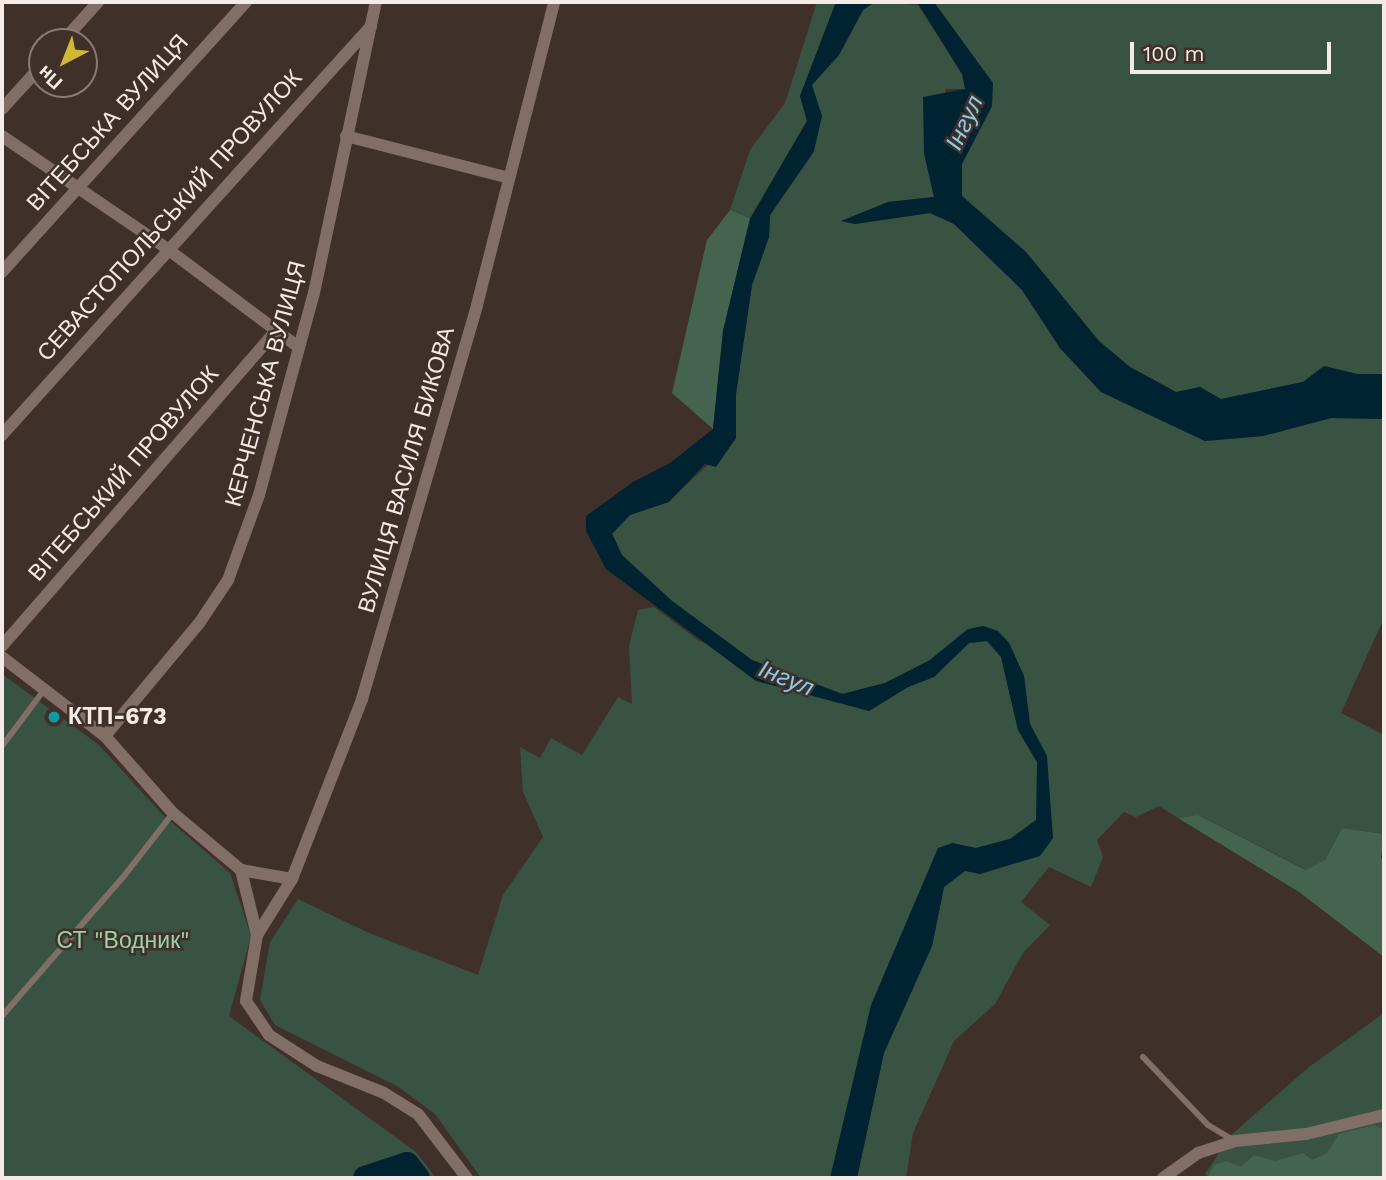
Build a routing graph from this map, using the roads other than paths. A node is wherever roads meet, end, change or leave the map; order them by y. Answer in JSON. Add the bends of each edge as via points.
{"nodes":[{"id":1,"x":98,"y":2,"type":"edge"},
{"id":2,"x":246,"y":2,"type":"edge"},
{"id":3,"x":376,"y":2,"type":"edge"},
{"id":4,"x":554,"y":2,"type":"edge"},
{"id":5,"x":371,"y":26,"type":"junction"},
{"id":6,"x":75,"y":28,"type":"edge"},
{"id":7,"x":28,"y":80,"type":"edge"},
{"id":8,"x":2,"y":109,"type":"edge"},
{"id":9,"x":2,"y":136,"type":"edge"},
{"id":10,"x":346,"y":136,"type":"junction"},
{"id":11,"x":509,"y":178,"type":"junction"},
{"id":12,"x":78,"y":187,"type":"junction"},
{"id":13,"x":166,"y":248,"type":"junction"},
{"id":14,"x":2,"y":272,"type":"edge"},
{"id":15,"x":278,"y":330,"type":"junction"},
{"id":16,"x":297,"y":346,"type":"junction"},
{"id":17,"x":2,"y":435,"type":"edge"},
{"id":18,"x":2,"y":646,"type":"edge"},
{"id":19,"x":2,"y":657,"type":"edge"},
{"id":20,"x":44,"y":690,"type":"junction"},
{"id":21,"x":105,"y":736,"type":"junction"},
{"id":22,"x":2,"y":746,"type":"edge"},
{"id":23,"x":173,"y":813,"type":"junction"},
{"id":24,"x":241,"y":870,"type":"junction"},
{"id":25,"x":292,"y":879,"type":"junction"},
{"id":26,"x":257,"y":935,"type":"junction"},
{"id":27,"x":2,"y":1016,"type":"edge"},
{"id":28,"x":1143,"y":1057,"type":"dead end"},
{"id":29,"x":1384,"y":1115,"type":"edge"},
{"id":30,"x":1235,"y":1142,"type":"junction"},
{"id":31,"x":467,"y":1178,"type":"edge"},
{"id":32,"x":1163,"y":1178,"type":"edge"}],
"edges":[{"from":1,"to":6,"type":"street"},
{"from":2,"to":12,"type":"street","name":"ВІТЕБСЬКА ВУЛИЦЯ"},
{"from":3,"to":5,"type":"street","name":"КЕРЧЕНСЬКА ВУЛИЦЯ"},
{"from":4,"to":11,"type":"street","name":"ВУЛИЦЯ ВАСИЛЯ БИКОВА"},
{"from":5,"to":10,"type":"street","name":"КЕРЧЕНСЬКА ВУЛИЦЯ"},
{"from":5,"to":13,"type":"street","name":"СЕВАСТОПОЛЬСЬКИЙ ПРОВУЛОК"},
{"from":7,"to":8,"type":"street"},
{"from":9,"to":12,"type":"street"},
{"from":10,"to":11,"type":"street"},
{"from":10,"to":16,"type":"street","name":"КЕРЧЕНСЬКА ВУЛИЦЯ","via":[[337,195]]},
{"from":11,"to":25,"type":"street","name":"ВУЛИЦЯ ВАСИЛЯ БИКОВА","via":[[362,699]]},
{"from":12,"to":13,"type":"street"},
{"from":12,"to":14,"type":"street","name":"ВІТЕБСЬКА ВУЛИЦЯ"},
{"from":13,"to":15,"type":"street"},
{"from":13,"to":17,"type":"street","name":"СЕВАСТОПОЛЬСЬКИЙ ПРОВУЛОК"},
{"from":15,"to":16,"type":"street"},
{"from":15,"to":18,"type":"street","name":"ВІТЕБСЬКИЙ ПРОВУЛОК"},
{"from":16,"to":21,"type":"street","name":"КЕРЧЕНСЬКА ВУЛИЦЯ","via":[[259,495],[228,580],[200,622]]},
{"from":19,"to":20,"type":"street"},
{"from":20,"to":21,"type":"street"},
{"from":20,"to":22,"type":"lane"},
{"from":21,"to":23,"type":"street"},
{"from":23,"to":24,"type":"street"},
{"from":23,"to":27,"type":"lane","via":[[124,877]]},
{"from":24,"to":25,"type":"street"},
{"from":24,"to":26,"type":"street"},
{"from":25,"to":26,"type":"street","name":"ВУЛИЦЯ ВАСИЛЯ БИКОВА"},
{"from":26,"to":31,"type":"street","via":[[247,1001],[269,1035],[317,1066],[384,1093],[418,1114]]},
{"from":28,"to":30,"type":"lane","via":[[1208,1125]]},
{"from":29,"to":30,"type":"street","via":[[1306,1134]]},
{"from":30,"to":32,"type":"street","via":[[1198,1153]]}]}
